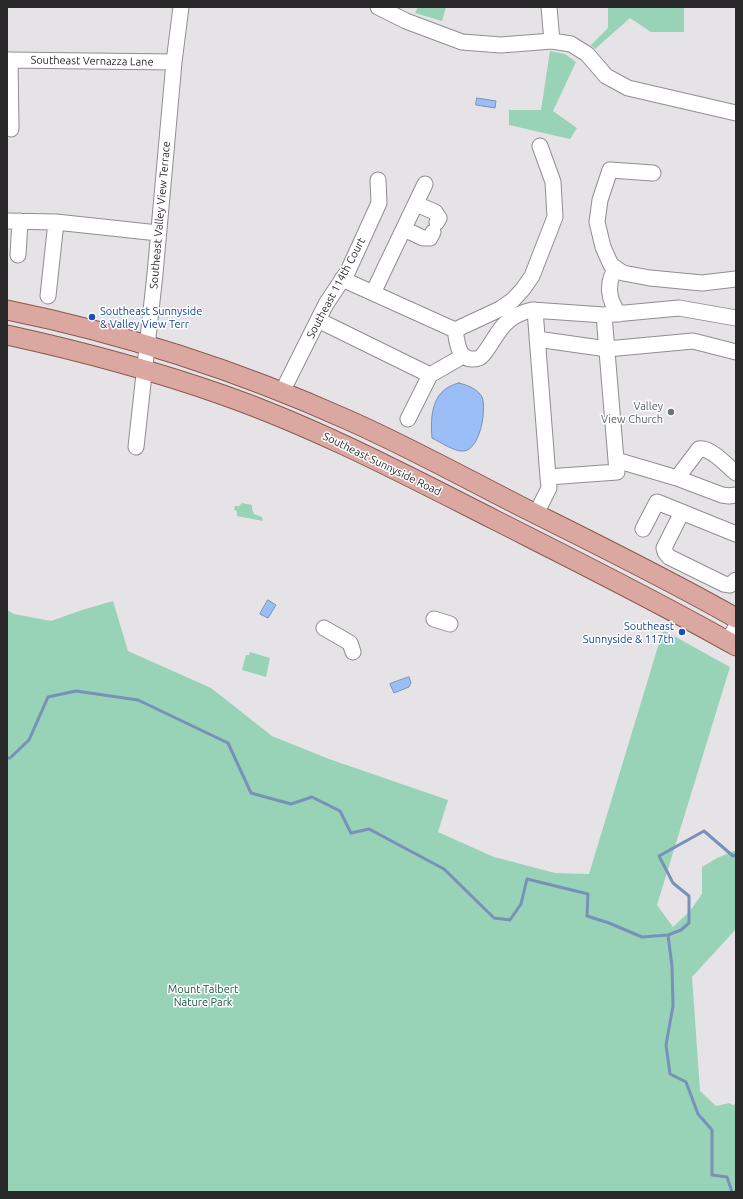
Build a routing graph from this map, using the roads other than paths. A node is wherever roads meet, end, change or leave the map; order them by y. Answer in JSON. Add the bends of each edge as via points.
{"nodes":[{"id":1,"x":181,"y":7,"type":"edge"},
{"id":2,"x":378,"y":7,"type":"edge"},
{"id":3,"x":549,"y":7,"type":"edge"},
{"id":4,"x":552,"y":41,"type":"junction"},
{"id":5,"x":9,"y":60,"type":"edge"},
{"id":6,"x":174,"y":62,"type":"junction"},
{"id":7,"x":736,"y":113,"type":"edge"},
{"id":8,"x":11,"y":129,"type":"dead end"},
{"id":9,"x":540,"y":146,"type":"dead end"},
{"id":10,"x":653,"y":173,"type":"dead end"},
{"id":11,"x":378,"y":180,"type":"dead end"},
{"id":12,"x":425,"y":184,"type":"dead end"},
{"id":13,"x":416,"y":204,"type":"junction"},
{"id":14,"x":13,"y":221,"type":"edge"},
{"id":15,"x":56,"y":222,"type":"junction"},
{"id":16,"x":404,"y":229,"type":"junction"},
{"id":17,"x":158,"y":233,"type":"junction"},
{"id":18,"x":18,"y":255,"type":"dead end"},
{"id":19,"x":616,"y":268,"type":"junction"},
{"id":20,"x":342,"y":279,"type":"junction"},
{"id":21,"x":736,"y":279,"type":"edge"},
{"id":22,"x":373,"y":293,"type":"junction"},
{"id":23,"x":48,"y":296,"type":"dead end"},
{"id":24,"x":7,"y":310,"type":"edge"},
{"id":25,"x":535,"y":310,"type":"junction"},
{"id":26,"x":619,"y":314,"type":"junction"},
{"id":27,"x":604,"y":315,"type":"junction"},
{"id":28,"x":736,"y":318,"type":"edge"},
{"id":29,"x":318,"y":320,"type":"junction"},
{"id":30,"x":455,"y":330,"type":"junction"},
{"id":31,"x":7,"y":335,"type":"edge"},
{"id":32,"x":537,"y":339,"type":"junction"},
{"id":33,"x":146,"y":345,"type":"junction"},
{"id":34,"x":607,"y":349,"type":"junction"},
{"id":35,"x":736,"y":352,"type":"edge"},
{"id":36,"x":464,"y":356,"type":"junction"},
{"id":37,"x":144,"y":370,"type":"junction"},
{"id":38,"x":430,"y":374,"type":"junction"},
{"id":39,"x":282,"y":392,"type":"junction"},
{"id":40,"x":408,"y":419,"type":"dead end"},
{"id":41,"x":136,"y":446,"type":"dead end"},
{"id":42,"x":616,"y":460,"type":"junction"},
{"id":43,"x":736,"y":473,"type":"edge"},
{"id":44,"x":548,"y":477,"type":"junction"},
{"id":45,"x":677,"y":478,"type":"junction"},
{"id":46,"x":736,"y":495,"type":"edge"},
{"id":47,"x":682,"y":512,"type":"junction"},
{"id":48,"x":536,"y":514,"type":"junction"},
{"id":49,"x":643,"y":529,"type":"dead end"},
{"id":50,"x":736,"y":534,"type":"edge"},
{"id":51,"x":736,"y":580,"type":"edge"},
{"id":52,"x":736,"y":618,"type":"edge"},
{"id":53,"x":434,"y":619,"type":"dead end"},
{"id":54,"x":450,"y":624,"type":"dead end"},
{"id":55,"x":324,"y":628,"type":"dead end"},
{"id":56,"x":733,"y":638,"type":"edge"},
{"id":57,"x":353,"y":652,"type":"dead end"}],
"edges":[{"from":1,"to":6,"type":"street","name":"Southeast Valley View Terrace"},
{"from":2,"to":4,"type":"street","via":[[406,21],[462,42],[501,44]]},
{"from":3,"to":4,"type":"street"},
{"from":4,"to":7,"type":"street","via":[[571,44],[587,54],[606,76],[628,88]]},
{"from":5,"to":6,"type":"street","name":"Southeast Vernazza Lane"},
{"from":5,"to":8,"type":"street","name":"Southeast Vernazza Lane"},
{"from":6,"to":17,"type":"street","name":"Southeast Valley View Terrace"},
{"from":9,"to":30,"type":"street","via":[[552,182],[555,217],[532,276],[523,289],[500,309]]},
{"from":10,"to":19,"type":"street","via":[[610,170],[600,200],[598,222],[603,247],[611,265]]},
{"from":11,"to":20,"type":"street","name":"Southeast 114th Court","via":[[379,203]]},
{"from":12,"to":13,"type":"street"},
{"from":13,"to":16,"type":"street"},
{"from":13,"to":16,"type":"street","via":[[435,212],[439,218],[430,238],[423,238]]},
{"from":14,"to":15,"type":"street"},
{"from":14,"to":18,"type":"street"},
{"from":15,"to":17,"type":"street"},
{"from":15,"to":23,"type":"street"},
{"from":16,"to":22,"type":"street"},
{"from":17,"to":33,"type":"street","name":"Southeast Valley View Terrace"},
{"from":19,"to":21,"type":"street","via":[[650,278],[702,283]]},
{"from":19,"to":26,"type":"street","via":[[611,275],[609,286],[611,300]]},
{"from":20,"to":22,"type":"street"},
{"from":20,"to":29,"type":"street","name":"Southeast 114th Court"},
{"from":22,"to":30,"type":"street"},
{"from":24,"to":33,"type":"main road","via":[[99,331]]},
{"from":25,"to":27,"type":"street"},
{"from":25,"to":32,"type":"street"},
{"from":25,"to":36,"type":"street","via":[[525,312],[505,324],[479,358],[470,359]]},
{"from":26,"to":27,"type":"street"},
{"from":26,"to":28,"type":"street","via":[[679,308]]},
{"from":27,"to":34,"type":"street"},
{"from":29,"to":38,"type":"street"},
{"from":29,"to":39,"type":"street","name":"Southeast 114th Court"},
{"from":30,"to":36,"type":"street","via":[[459,350]]},
{"from":31,"to":37,"type":"main road","name":"Southeast Sunnyside Road"},
{"from":32,"to":34,"type":"street"},
{"from":32,"to":44,"type":"street"},
{"from":33,"to":37,"type":"street","name":"Southeast Valley View Terrace"},
{"from":33,"to":39,"type":"main road","via":[[206,363]]},
{"from":34,"to":35,"type":"street","via":[[693,342]]},
{"from":34,"to":42,"type":"street"},
{"from":36,"to":38,"type":"street"},
{"from":37,"to":41,"type":"street","name":"Southeast Valley View Terrace"},
{"from":37,"to":56,"type":"main road","name":"Southeast Sunnyside Road","via":[[279,416],[348,447]]},
{"from":38,"to":40,"type":"street"},
{"from":39,"to":48,"type":"main road","via":[[350,421]]},
{"from":42,"to":44,"type":"street","via":[[617,472]]},
{"from":42,"to":45,"type":"street"},
{"from":43,"to":45,"type":"street","via":[[704,448],[699,449]]},
{"from":44,"to":48,"type":"street","via":[[548,488]]},
{"from":45,"to":46,"type":"street","via":[[722,495]]},
{"from":47,"to":49,"type":"street","via":[[656,502]]},
{"from":47,"to":50,"type":"street"},
{"from":47,"to":51,"type":"street","via":[[664,552],[669,557],[724,584],[730,585]]},
{"from":48,"to":52,"type":"main road"},
{"from":53,"to":54,"type":"street"},
{"from":55,"to":57,"type":"street","via":[[350,643]]}]}
